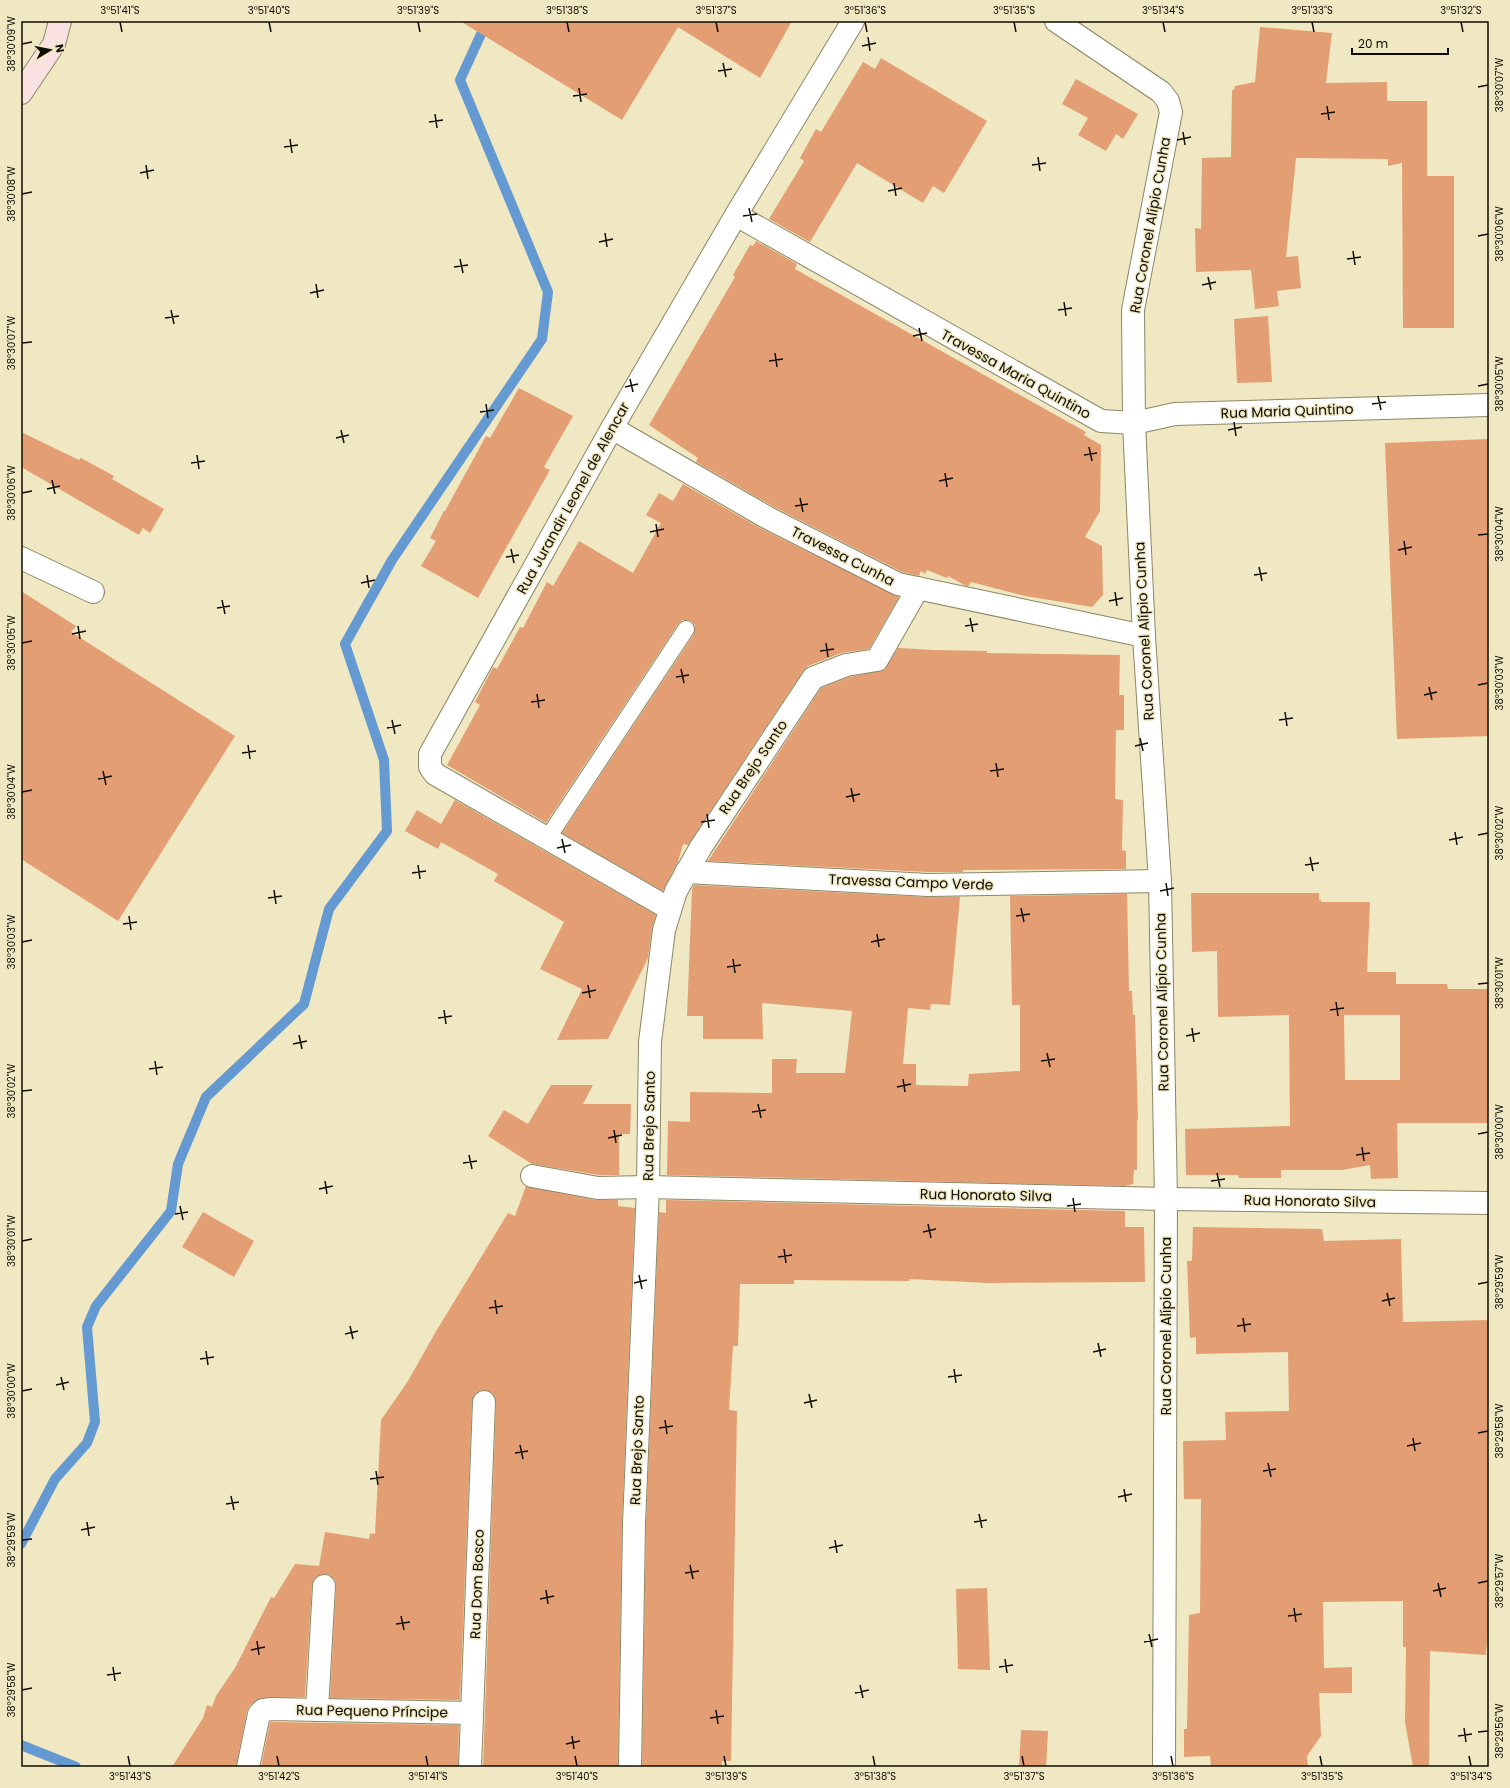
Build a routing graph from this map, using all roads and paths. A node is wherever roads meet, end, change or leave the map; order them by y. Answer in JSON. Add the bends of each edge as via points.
{"nodes":[{"id":1,"x":60,"y":21,"type":"edge"},
{"id":2,"x":853,"y":21,"type":"edge"},
{"id":3,"x":1056,"y":21,"type":"edge"},
{"id":4,"x":21,"y":93,"type":"edge"},
{"id":5,"x":736,"y":215,"type":"junction"},
{"id":6,"x":1489,"y":405,"type":"edge"},
{"id":7,"x":1134,"y":423,"type":"junction"},
{"id":8,"x":612,"y":428,"type":"junction"},
{"id":9,"x":21,"y":558,"type":"edge"},
{"id":10,"x":918,"y":588,"type":"junction"},
{"id":11,"x":93,"y":592,"type":"dead end"},
{"id":12,"x":686,"y":629,"type":"dead end"},
{"id":13,"x":1144,"y":636,"type":"junction"},
{"id":14,"x":547,"y":839,"type":"junction"},
{"id":15,"x":686,"y":872,"type":"junction"},
{"id":16,"x":1160,"y":881,"type":"junction"},
{"id":17,"x":670,"y":909,"type":"junction"},
{"id":18,"x":532,"y":1176,"type":"dead end"},
{"id":19,"x":648,"y":1187,"type":"junction"},
{"id":20,"x":1166,"y":1199,"type":"junction"},
{"id":21,"x":1489,"y":1203,"type":"edge"},
{"id":22,"x":484,"y":1402,"type":"dead end"},
{"id":23,"x":324,"y":1586,"type":"dead end"},
{"id":24,"x":317,"y":1710,"type":"junction"},
{"id":25,"x":472,"y":1713,"type":"junction"},
{"id":26,"x":248,"y":1767,"type":"edge"},
{"id":27,"x":470,"y":1767,"type":"edge"},
{"id":28,"x":630,"y":1767,"type":"edge"},
{"id":29,"x":1164,"y":1767,"type":"edge"}],
"edges":[{"from":1,"to":4,"type":"street","via":[[54,44]]},
{"from":2,"to":5,"type":"street","name":"Rua Jurandir Leonel de Alencar"},
{"from":3,"to":7,"type":"street","name":"Rua Coronel Alípio Cunha","via":[[1161,92],[1168,101],[1171,112],[1133,310]]},
{"from":5,"to":7,"type":"street","name":"Travessa Maria Quintino","via":[[1101,422]]},
{"from":5,"to":8,"type":"street","name":"Rua Jurandir Leonel de Alencar"},
{"from":6,"to":7,"type":"street","name":"Rua Maria Quintino","via":[[1175,414]]},
{"from":7,"to":13,"type":"street","name":"Rua Coronel Alípio Cunha"},
{"from":8,"to":10,"type":"street","name":"Travessa Cunha","via":[[768,518],[898,584]]},
{"from":8,"to":14,"type":"street","name":"Rua Jurandir Leonel de Alencar","via":[[430,754],[430,767],[435,774]]},
{"from":9,"to":11,"type":"street"},
{"from":10,"to":13,"type":"street","name":"Travessa Cunha"},
{"from":10,"to":15,"type":"street","name":"Rua Brejo Santo","via":[[877,660],[846,665],[813,678]]},
{"from":12,"to":14,"type":"lane"},
{"from":13,"to":16,"type":"street","name":"Rua Coronel Alípio Cunha"},
{"from":14,"to":17,"type":"street"},
{"from":15,"to":16,"type":"street","name":"Travessa Campo Verde","via":[[928,885]]},
{"from":15,"to":17,"type":"street","name":"Rua Brejo Santo"},
{"from":16,"to":20,"type":"street","name":"Rua Coronel Alípio Cunha"},
{"from":17,"to":19,"type":"street","name":"Rua Brejo Santo","via":[[664,930],[650,1042]]},
{"from":18,"to":19,"type":"street","name":"Rua Honorato Silva","via":[[598,1188]]},
{"from":19,"to":20,"type":"street","name":"Rua Honorato Silva"},
{"from":19,"to":28,"type":"street","name":"Rua Brejo Santo","via":[[634,1524]]},
{"from":20,"to":21,"type":"street","name":"Rua Honorato Silva"},
{"from":20,"to":29,"type":"street","name":"Rua Coronel Alípio Cunha"},
{"from":22,"to":25,"type":"street","name":"Rua Dom Bosco"},
{"from":23,"to":24,"type":"street"},
{"from":24,"to":25,"type":"street","name":"Rua Pequeno Príncipe"},
{"from":24,"to":26,"type":"street","name":"Rua Pequeno Príncipe","via":[[263,1710],[259,1714]]},
{"from":25,"to":27,"type":"street","name":"Rua Dom Bosco"}]}
